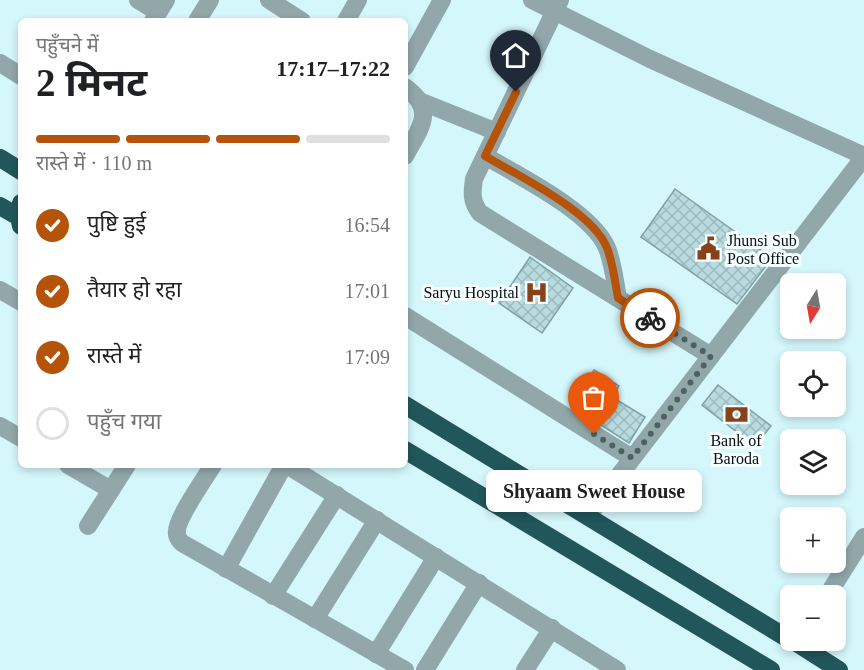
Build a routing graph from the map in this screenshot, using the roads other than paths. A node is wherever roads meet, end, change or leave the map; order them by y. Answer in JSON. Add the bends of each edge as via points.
{"nodes":[{"id":1,"x":138,"y":0,"type":"edge"},
{"id":2,"x":210,"y":0,"type":"edge"},
{"id":3,"x":269,"y":0,"type":"edge"},
{"id":4,"x":358,"y":0,"type":"edge"},
{"id":5,"x":442,"y":0,"type":"edge"},
{"id":6,"x":532,"y":0,"type":"edge"},
{"id":7,"x":557,"y":6,"type":"edge"},
{"id":8,"x":159,"y":11,"type":"edge"},
{"id":9,"x":198,"y":18,"type":"edge"},
{"id":10,"x":297,"y":18,"type":"edge"},
{"id":11,"x":348,"y":18,"type":"edge"},
{"id":12,"x":408,"y":62,"type":"edge"},
{"id":13,"x":0,"y":63,"type":"edge"},
{"id":14,"x":18,"y":74,"type":"edge"},
{"id":15,"x":408,"y":90,"type":"edge"},
{"id":16,"x":422,"y":102,"type":"junction"},
{"id":17,"x":497,"y":132,"type":"junction"},
{"id":18,"x":408,"y":150,"type":"edge"},
{"id":19,"x":485,"y":156,"type":"junction"},
{"id":20,"x":864,"y":156,"type":"edge"},
{"id":21,"x":0,"y":158,"type":"edge"},
{"id":22,"x":18,"y":169,"type":"edge"},
{"id":23,"x":0,"y":206,"type":"edge"},
{"id":24,"x":18,"y":215,"type":"edge"},
{"id":25,"x":0,"y":290,"type":"edge"},
{"id":26,"x":618,"y":298,"type":"junction"},
{"id":27,"x":18,"y":301,"type":"edge"},
{"id":28,"x":408,"y":318,"type":"edge"},
{"id":29,"x":711,"y":356,"type":"junction"},
{"id":30,"x":408,"y":407,"type":"edge"},
{"id":31,"x":0,"y":426,"type":"edge"},
{"id":32,"x":18,"y":436,"type":"edge"},
{"id":33,"x":408,"y":452,"type":"edge"},
{"id":34,"x":632,"y":458,"type":"junction"},
{"id":35,"x":73,"y":468,"type":"edge"},
{"id":36,"x":125,"y":468,"type":"edge"},
{"id":37,"x":211,"y":468,"type":"edge"},
{"id":38,"x":284,"y":468,"type":"edge"},
{"id":39,"x":291,"y":468,"type":"edge"},
{"id":40,"x":111,"y":490,"type":"junction"},
{"id":41,"x":337,"y":495,"type":"junction"},
{"id":42,"x":588,"y":516,"type":"junction"},
{"id":43,"x":377,"y":520,"type":"junction"},
{"id":44,"x":88,"y":526,"type":"dead end"},
{"id":45,"x":864,"y":537,"type":"edge"},
{"id":46,"x":436,"y":557,"type":"junction"},
{"id":47,"x":226,"y":569,"type":"junction"},
{"id":48,"x":479,"y":583,"type":"junction"},
{"id":49,"x":834,"y":585,"type":"edge"},
{"id":50,"x":273,"y":596,"type":"junction"},
{"id":51,"x":315,"y":619,"type":"junction"},
{"id":52,"x":552,"y":628,"type":"junction"},
{"id":53,"x":780,"y":633,"type":"edge"},
{"id":54,"x":810,"y":651,"type":"edge"},
{"id":55,"x":376,"y":654,"type":"junction"},
{"id":56,"x":405,"y":670,"type":"edge"},
{"id":57,"x":425,"y":670,"type":"edge"},
{"id":58,"x":525,"y":670,"type":"edge"},
{"id":59,"x":617,"y":670,"type":"edge"},
{"id":60,"x":771,"y":670,"type":"edge"},
{"id":61,"x":839,"y":670,"type":"edge"}],
"edges":[{"from":1,"to":8,"type":"street"},
{"from":2,"to":9,"type":"street"},
{"from":3,"to":10,"type":"street"},
{"from":4,"to":11,"type":"street"},
{"from":5,"to":12,"type":"street"},
{"from":6,"to":7,"type":"street"},
{"from":7,"to":17,"type":"street"},
{"from":7,"to":20,"type":"street","via":[[650,59]]},
{"from":13,"to":14,"type":"street"},
{"from":15,"to":16,"type":"street"},
{"from":16,"to":17,"type":"street"},
{"from":16,"to":18,"type":"street","via":[[423,123]]},
{"from":17,"to":19,"type":"street"},
{"from":19,"to":26,"type":"street","via":[[578,213],[592,226],[608,249]]},
{"from":19,"to":26,"type":"street","via":[[472,193],[480,213]]},
{"from":20,"to":29,"type":"street"},
{"from":21,"to":22,"type":"highway"},
{"from":23,"to":24,"type":"highway"},
{"from":25,"to":27,"type":"street"},
{"from":26,"to":29,"type":"street"},
{"from":28,"to":34,"type":"street"},
{"from":29,"to":34,"type":"street"},
{"from":30,"to":42,"type":"highway"},
{"from":31,"to":32,"type":"street"},
{"from":33,"to":60,"type":"highway"},
{"from":34,"to":42,"type":"street"},
{"from":35,"to":40,"type":"street"},
{"from":36,"to":40,"type":"street"},
{"from":37,"to":47,"type":"street","via":[[176,530],[182,543]]},
{"from":38,"to":47,"type":"street"},
{"from":39,"to":41,"type":"street"},
{"from":40,"to":44,"type":"street"},
{"from":41,"to":43,"type":"street"},
{"from":41,"to":50,"type":"street"},
{"from":42,"to":53,"type":"highway"},
{"from":43,"to":46,"type":"street"},
{"from":43,"to":51,"type":"street"},
{"from":45,"to":49,"type":"street"},
{"from":46,"to":48,"type":"street"},
{"from":46,"to":55,"type":"street"},
{"from":47,"to":50,"type":"street"},
{"from":48,"to":52,"type":"street"},
{"from":48,"to":57,"type":"street"},
{"from":50,"to":51,"type":"street"},
{"from":51,"to":55,"type":"street"},
{"from":52,"to":58,"type":"street"},
{"from":52,"to":59,"type":"street"},
{"from":54,"to":61,"type":"highway"},
{"from":55,"to":56,"type":"street"}]}
